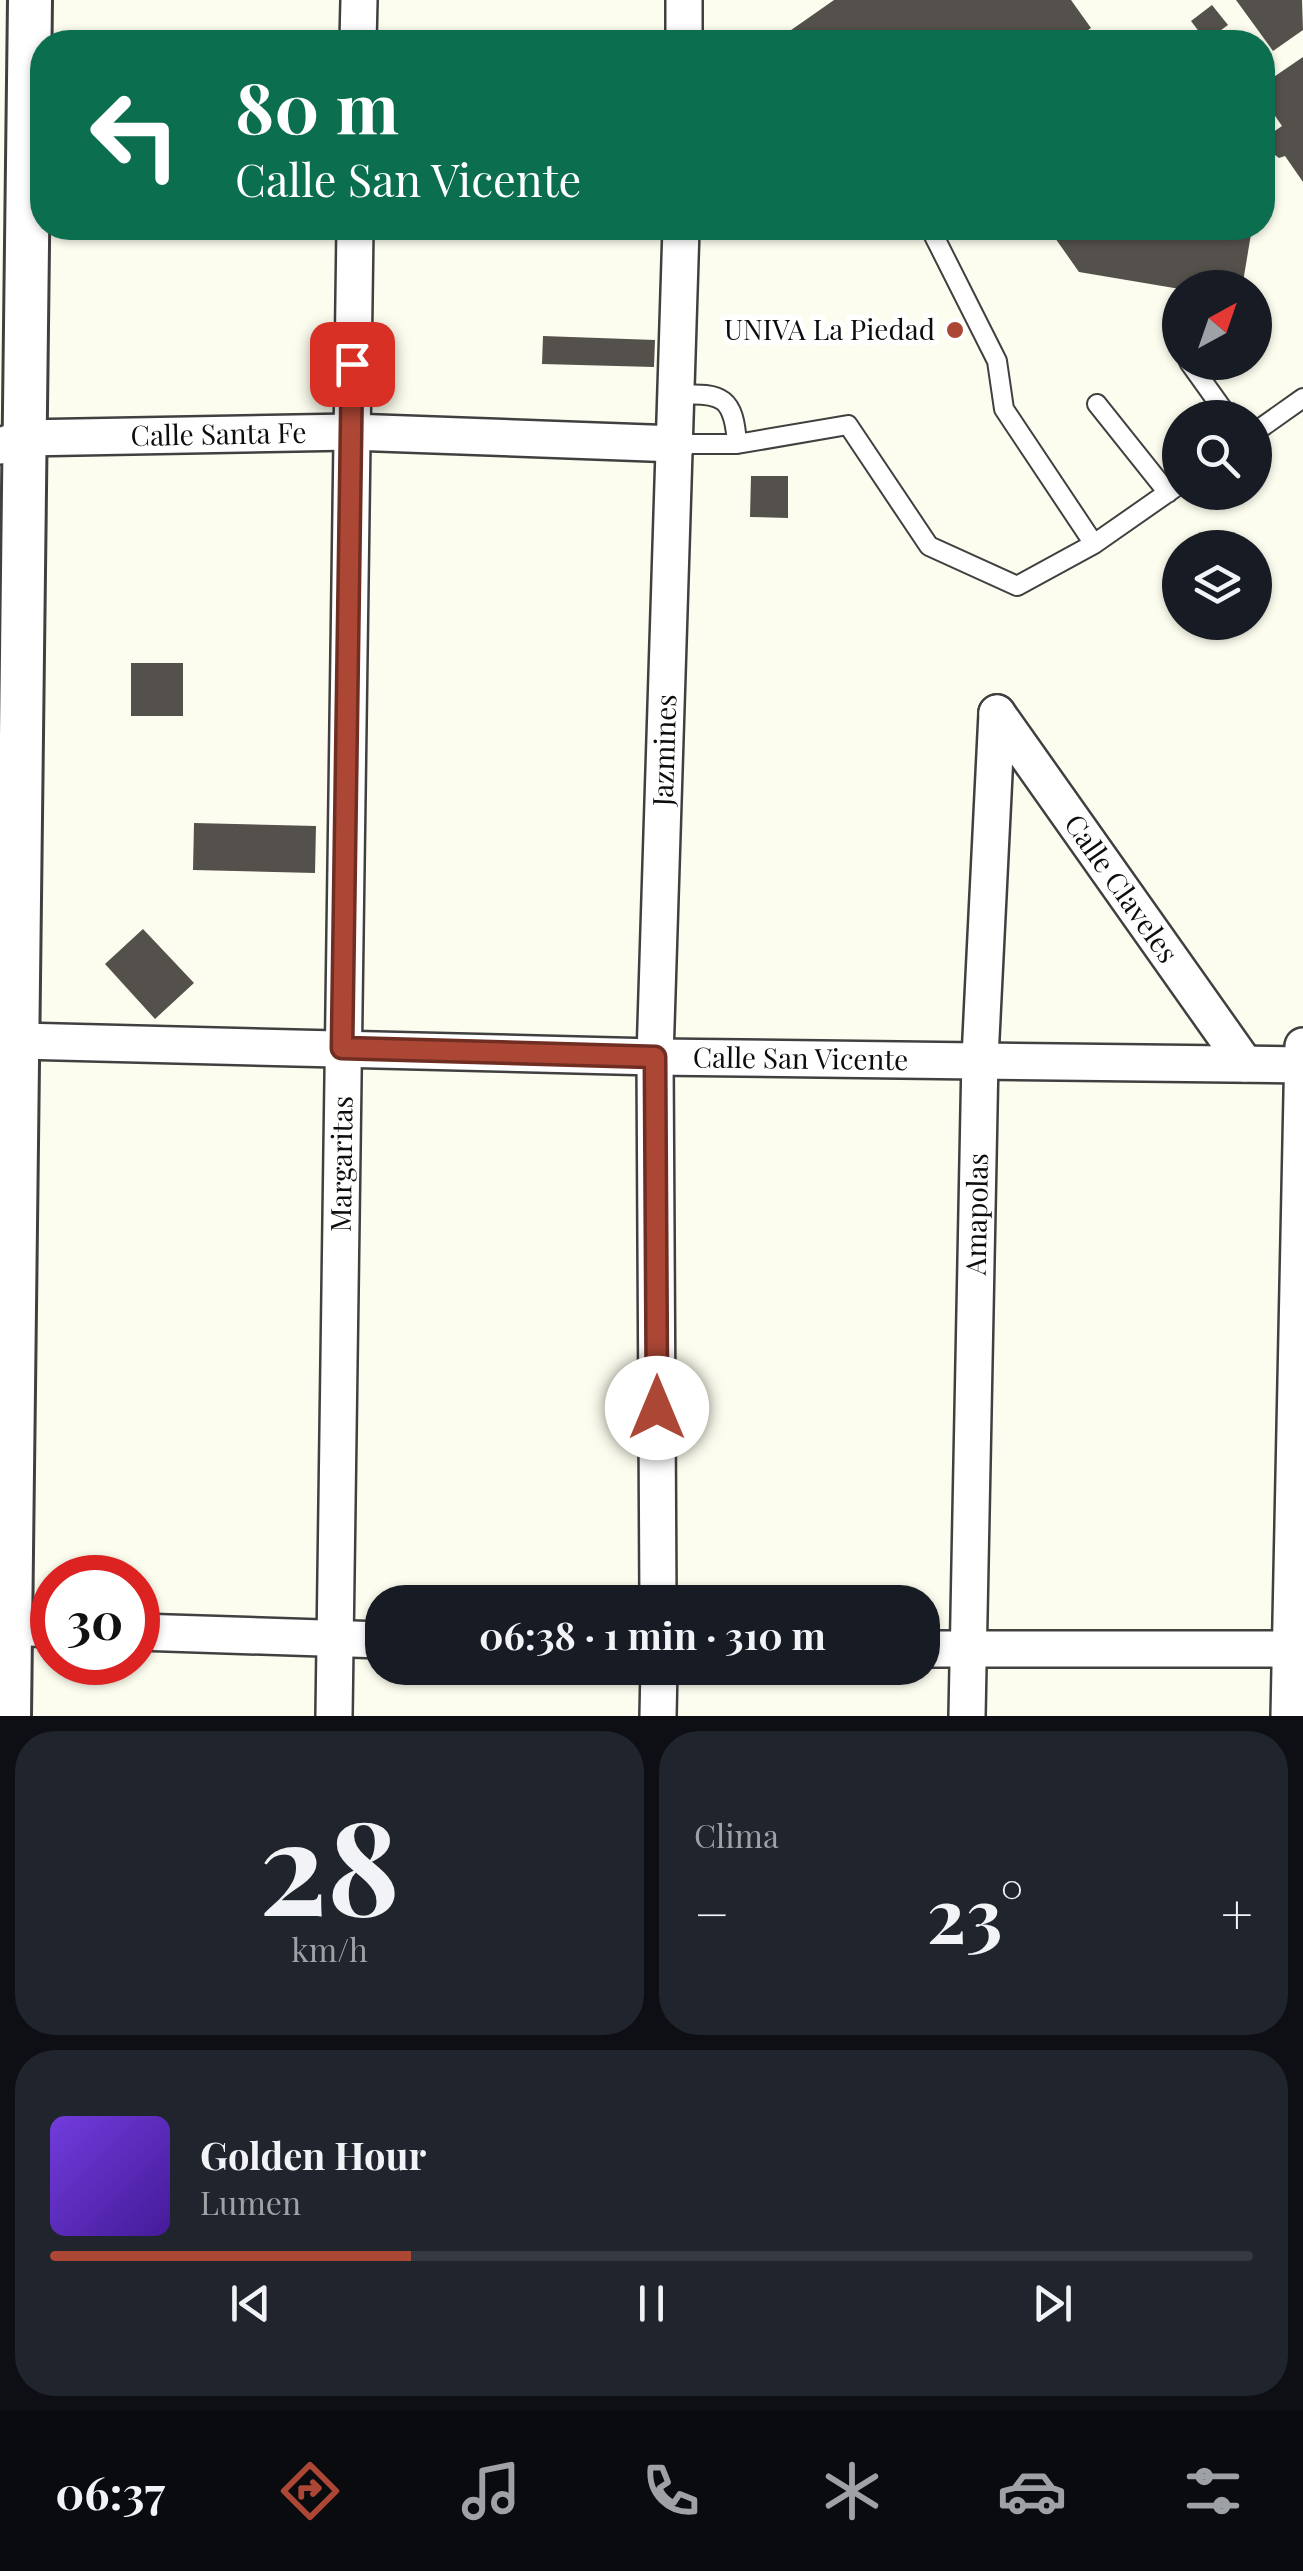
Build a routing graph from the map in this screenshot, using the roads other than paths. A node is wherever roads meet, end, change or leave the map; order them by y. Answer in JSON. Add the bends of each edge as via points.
{"nodes":[{"id":1,"x":30,"y":0,"type":"edge"},
{"id":2,"x":358,"y":0,"type":"edge"},
{"id":3,"x":684,"y":0,"type":"edge"},
{"id":4,"x":358,"y":30,"type":"edge"},
{"id":5,"x":684,"y":30,"type":"edge"},
{"id":6,"x":355,"y":240,"type":"edge"},
{"id":7,"x":681,"y":240,"type":"edge"},
{"id":8,"x":936,"y":240,"type":"edge"},
{"id":9,"x":678,"y":395,"type":"junction"},
{"id":10,"x":1303,"y":398,"type":"edge"},
{"id":11,"x":1098,"y":404,"type":"dead end"},
{"id":12,"x":1272,"y":420,"type":"edge"},
{"id":13,"x":352,"y":432,"type":"junction"},
{"id":14,"x":11,"y":442,"type":"edge"},
{"id":15,"x":678,"y":444,"type":"junction"},
{"id":16,"x":737,"y":444,"type":"junction"},
{"id":17,"x":1162,"y":476,"type":"edge"},
{"id":18,"x":1162,"y":497,"type":"edge"},
{"id":19,"x":1094,"y":544,"type":"junction"},
{"id":20,"x":997,"y":713,"type":"joint"},
{"id":21,"x":10,"y":1045,"type":"edge"},
{"id":22,"x":1303,"y":1046,"type":"edge"},
{"id":23,"x":342,"y":1048,"type":"junction"},
{"id":24,"x":655,"y":1057,"type":"junction"},
{"id":25,"x":980,"y":1058,"type":"junction"},
{"id":26,"x":1245,"y":1064,"type":"junction"},
{"id":27,"x":1303,"y":1064,"type":"edge"},
{"id":28,"x":658,"y":1585,"type":"edge"},
{"id":29,"x":30,"y":1629,"type":"edge"},
{"id":30,"x":5,"y":1630,"type":"edge"},
{"id":31,"x":160,"y":1633,"type":"edge"},
{"id":32,"x":334,"y":1640,"type":"junction"},
{"id":33,"x":365,"y":1640,"type":"edge"},
{"id":34,"x":1297,"y":1649,"type":"edge"},
{"id":35,"x":940,"y":1650,"type":"edge"},
{"id":36,"x":968,"y":1651,"type":"junction"},
{"id":37,"x":658,"y":1685,"type":"edge"},
{"id":38,"x":10,"y":1716,"type":"edge"},
{"id":39,"x":334,"y":1716,"type":"edge"},
{"id":40,"x":658,"y":1716,"type":"edge"},
{"id":41,"x":967,"y":1716,"type":"edge"},
{"id":42,"x":1290,"y":1716,"type":"edge"}],
"edges":[{"from":1,"to":14,"type":"street"},
{"from":2,"to":4,"type":"street"},
{"from":3,"to":5,"type":"street"},
{"from":6,"to":13,"type":"street","name":"Margaritas"},
{"from":7,"to":9,"type":"street","name":"Jazmines"},
{"from":8,"to":19,"type":"lane","via":[[997,361],[1004,409]]},
{"from":9,"to":15,"type":"street","name":"Jazmines"},
{"from":9,"to":16,"type":"lane","via":[[724,400],[735,414]]},
{"from":10,"to":12,"type":"lane"},
{"from":11,"to":17,"type":"lane"},
{"from":13,"to":14,"type":"street","name":"Calle Santa Fe"},
{"from":13,"to":15,"type":"street","name":"Calle Santa Fe"},
{"from":13,"to":23,"type":"street","name":"Margaritas"},
{"from":14,"to":21,"type":"street"},
{"from":15,"to":16,"type":"lane"},
{"from":15,"to":24,"type":"street","name":"Jazmines"},
{"from":16,"to":19,"type":"lane","via":[[848,425],[929,546],[1018,586]]},
{"from":18,"to":19,"type":"lane"},
{"from":20,"to":25,"type":"street","name":"Amapolas"},
{"from":20,"to":26,"type":"street","name":"Calle Claveles"},
{"from":21,"to":23,"type":"street","name":"Calle San Vicente"},
{"from":21,"to":30,"type":"street"},
{"from":22,"to":27,"type":"street"},
{"from":23,"to":24,"type":"street","name":"Calle San Vicente"},
{"from":23,"to":32,"type":"street","name":"Margaritas"},
{"from":24,"to":25,"type":"street","name":"Calle San Vicente"},
{"from":24,"to":28,"type":"street","name":"Jazmines"},
{"from":25,"to":26,"type":"street","name":"Calle San Vicente"},
{"from":25,"to":36,"type":"street","name":"Amapolas"},
{"from":26,"to":27,"type":"street","name":"Calle San Vicente"},
{"from":27,"to":34,"type":"street"},
{"from":29,"to":30,"type":"street"},
{"from":30,"to":38,"type":"street"},
{"from":31,"to":32,"type":"street"},
{"from":32,"to":33,"type":"street"},
{"from":32,"to":39,"type":"street","name":"Margaritas"},
{"from":34,"to":36,"type":"street"},
{"from":34,"to":42,"type":"street"},
{"from":35,"to":36,"type":"street"},
{"from":36,"to":41,"type":"street","name":"Amapolas"},
{"from":37,"to":40,"type":"street"}]}
